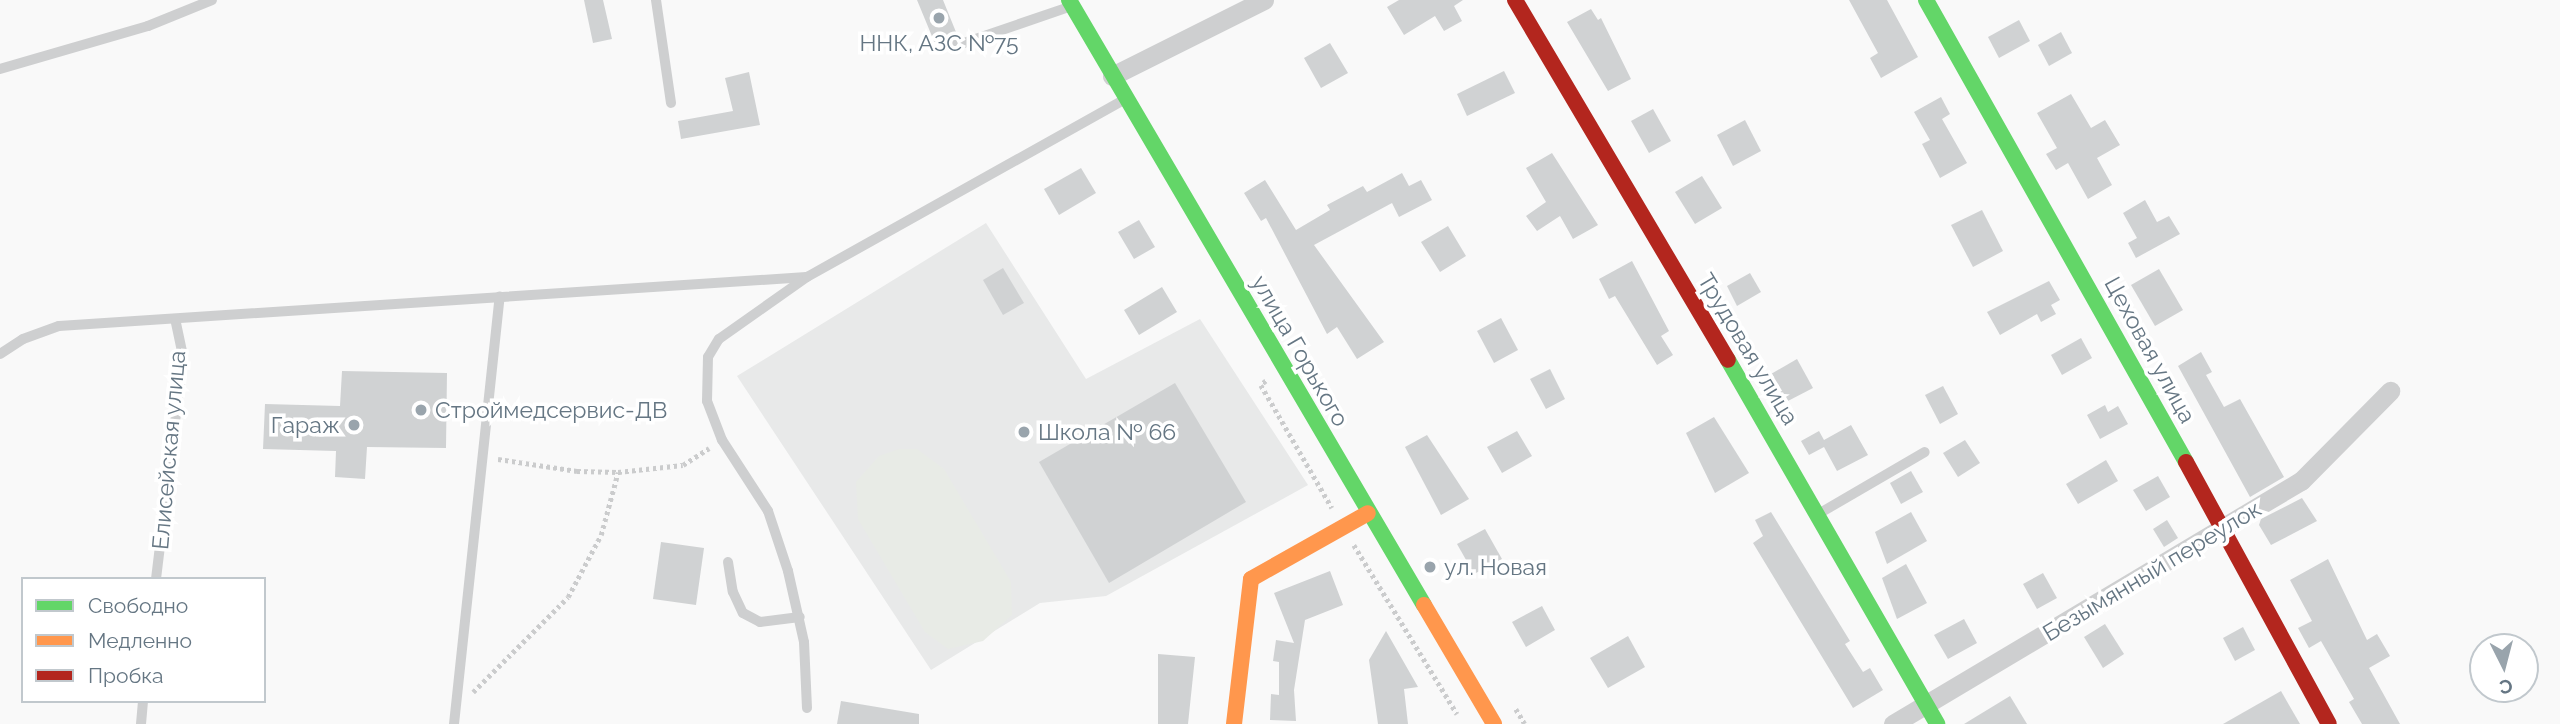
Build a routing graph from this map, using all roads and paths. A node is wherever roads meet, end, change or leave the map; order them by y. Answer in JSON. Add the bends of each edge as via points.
{"nodes":[{"id":1,"x":212,"y":0,"type":"edge"},
{"id":2,"x":656,"y":0,"type":"edge"},
{"id":3,"x":1264,"y":0,"type":"edge"},
{"id":4,"x":1515,"y":0,"type":"edge"},
{"id":5,"x":1926,"y":0,"type":"edge"},
{"id":6,"x":1070,"y":3,"type":"edge"},
{"id":7,"x":945,"y":43,"type":"dead end"},
{"id":8,"x":0,"y":69,"type":"edge"},
{"id":9,"x":1112,"y":76,"type":"junction"},
{"id":10,"x":1127,"y":99,"type":"junction"},
{"id":11,"x":671,"y":103,"type":"dead end"},
{"id":12,"x":807,"y":277,"type":"junction"},
{"id":13,"x":500,"y":296,"type":"junction"},
{"id":14,"x":176,"y":322,"type":"junction"},
{"id":15,"x":0,"y":354,"type":"edge"},
{"id":16,"x":1261,"y":385,"type":"dead end"},
{"id":17,"x":2390,"y":391,"type":"dead end"},
{"id":18,"x":722,"y":440,"type":"junction"},
{"id":19,"x":482,"y":441,"type":"junction"},
{"id":20,"x":1925,"y":452,"type":"dead end"},
{"id":21,"x":618,"y":472,"type":"junction"},
{"id":22,"x":1368,"y":513,"type":"junction"},
{"id":23,"x":1819,"y":513,"type":"junction"},
{"id":24,"x":1343,"y":526,"type":"junction"},
{"id":25,"x":2224,"y":528,"type":"junction"},
{"id":26,"x":728,"y":562,"type":"dead end"},
{"id":27,"x":156,"y":577,"type":"edge"},
{"id":28,"x":800,"y":617,"type":"junction"},
{"id":29,"x":465,"y":700,"type":"dead end"},
{"id":30,"x":143,"y":703,"type":"edge"},
{"id":31,"x":1925,"y":704,"type":"junction"},
{"id":32,"x":807,"y":708,"type":"dead end"},
{"id":33,"x":141,"y":724,"type":"edge"},
{"id":34,"x":454,"y":724,"type":"edge"},
{"id":35,"x":1234,"y":724,"type":"edge"},
{"id":36,"x":1463,"y":724,"type":"edge"},
{"id":37,"x":1494,"y":724,"type":"edge"},
{"id":38,"x":1893,"y":724,"type":"edge"},
{"id":39,"x":1937,"y":724,"type":"edge"},
{"id":40,"x":2329,"y":724,"type":"edge"}],
"edges":[{"from":1,"to":8,"type":"lane","via":[[148,26]]},
{"from":2,"to":11,"type":"lane"},
{"from":3,"to":9,"type":"street"},
{"from":4,"to":23,"type":"street","name":"Трудовая улица"},
{"from":5,"to":25,"type":"street","name":"Цеховая улица"},
{"from":6,"to":7,"type":"lane","via":[[958,45]]},
{"from":6,"to":9,"type":"street","name":"улица Горького"},
{"from":9,"to":10,"type":"street","name":"улица Горького"},
{"from":10,"to":12,"type":"lane"},
{"from":10,"to":22,"type":"street","name":"улица Горького"},
{"from":12,"to":13,"type":"lane"},
{"from":12,"to":18,"type":"lane","via":[[719,339],[708,357],[707,401]]},
{"from":13,"to":14,"type":"lane"},
{"from":13,"to":19,"type":"lane"},
{"from":14,"to":15,"type":"lane","via":[[59,326],[23,339]]},
{"from":14,"to":27,"type":"lane","name":"Елисейская улица","via":[[183,356]]},
{"from":16,"to":24,"type":"path"},
{"from":17,"to":25,"type":"street","name":"Безымянный переулок","via":[[2301,481]]},
{"from":18,"to":21,"type":"path","via":[[683,465]]},
{"from":18,"to":28,"type":"lane","via":[[768,511]]},
{"from":19,"to":21,"type":"path","via":[[503,462]]},
{"from":19,"to":34,"type":"lane"},
{"from":20,"to":23,"type":"lane"},
{"from":21,"to":29,"type":"path","via":[[601,535],[568,597]]},
{"from":22,"to":24,"type":"street"},
{"from":22,"to":37,"type":"street","name":"улица Горького"},
{"from":23,"to":31,"type":"street","name":"Трудовая улица"},
{"from":24,"to":35,"type":"street","via":[[1251,579]]},
{"from":24,"to":36,"type":"path"},
{"from":25,"to":31,"type":"street","name":"Безымянный переулок"},
{"from":25,"to":40,"type":"street","name":"Цеховая улица"},
{"from":26,"to":28,"type":"lane","via":[[733,592],[743,613],[760,622]]},
{"from":28,"to":32,"type":"lane"},
{"from":30,"to":33,"type":"lane"},
{"from":31,"to":38,"type":"street","name":"Безымянный переулок"},
{"from":31,"to":39,"type":"street","name":"Трудовая улица"}]}
